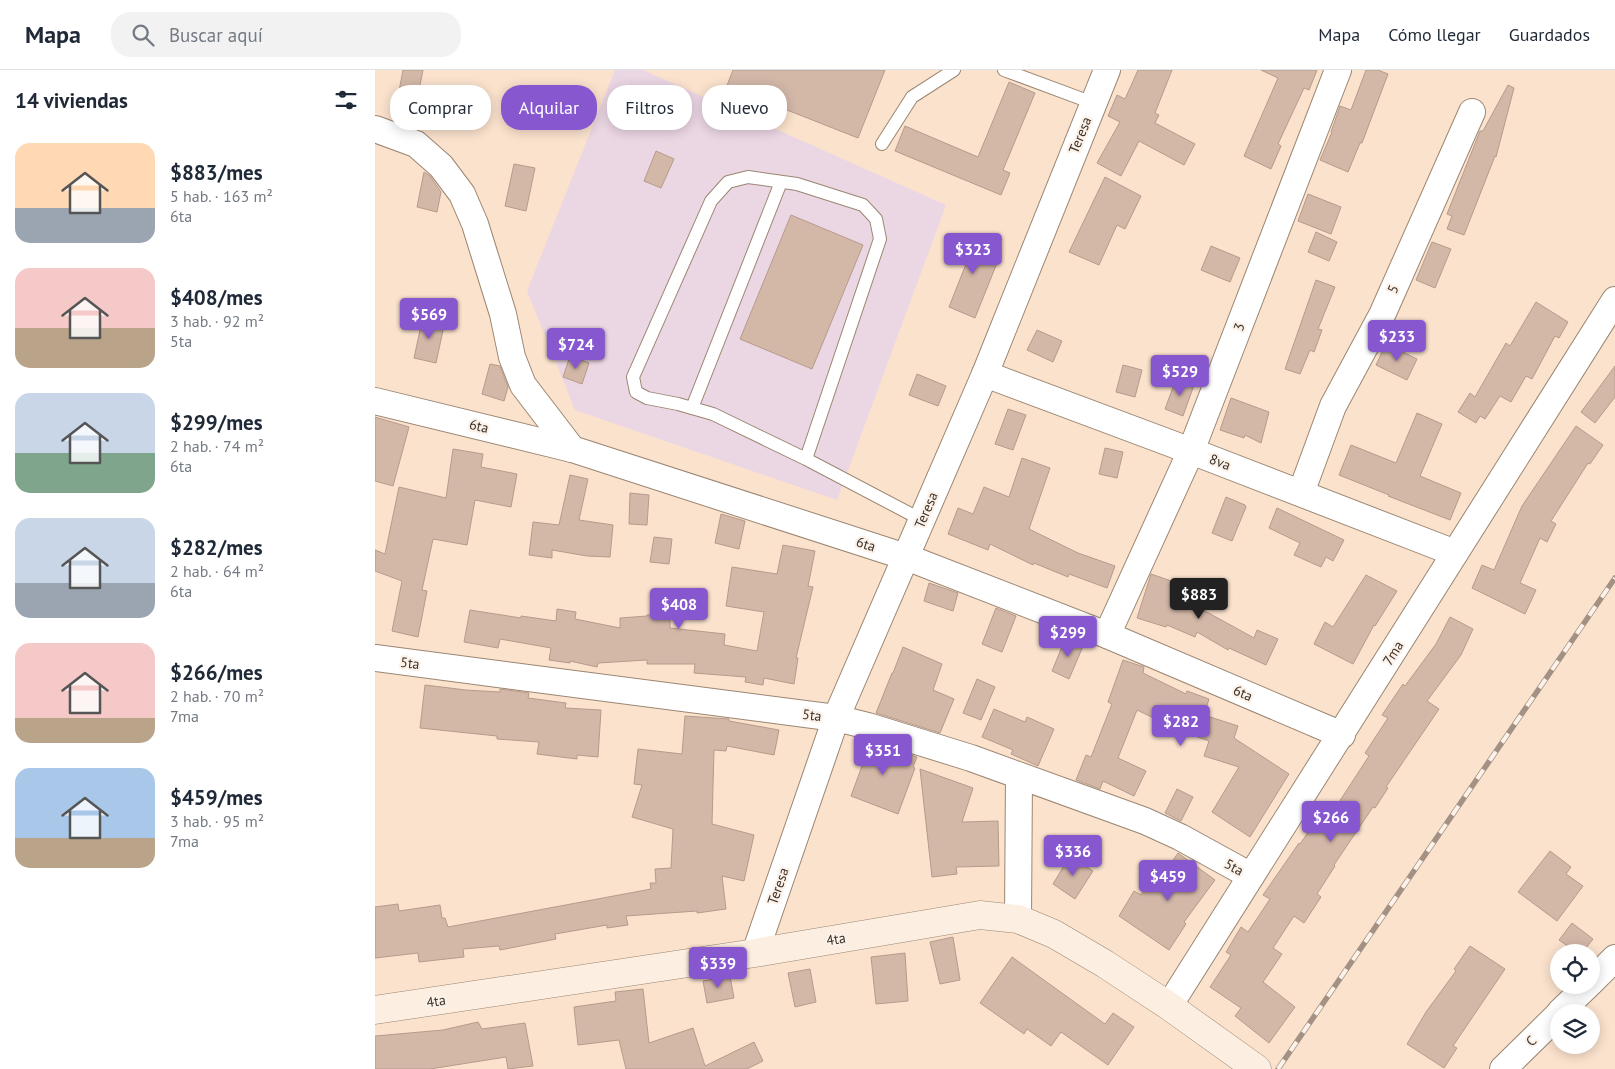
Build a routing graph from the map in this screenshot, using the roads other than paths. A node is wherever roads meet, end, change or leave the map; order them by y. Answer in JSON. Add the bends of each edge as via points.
{"nodes":[{"id":1,"x":954,"y":70,"type":"edge"},
{"id":2,"x":1004,"y":70,"type":"edge"},
{"id":3,"x":1107,"y":70,"type":"edge"},
{"id":4,"x":1338,"y":70,"type":"edge"},
{"id":5,"x":1093,"y":103,"type":"junction"},
{"id":6,"x":1472,"y":112,"type":"dead end"},
{"id":7,"x":375,"y":129,"type":"edge"},
{"id":8,"x":882,"y":144,"type":"dead end"},
{"id":9,"x":781,"y":182,"type":"junction"},
{"id":10,"x":1615,"y":300,"type":"edge"},
{"id":11,"x":985,"y":374,"type":"junction"},
{"id":12,"x":375,"y":401,"type":"edge"},
{"id":13,"x":693,"y":408,"type":"junction"},
{"id":14,"x":572,"y":450,"type":"junction"},
{"id":15,"x":1191,"y":451,"type":"junction"},
{"id":16,"x":806,"y":459,"type":"junction"},
{"id":17,"x":1301,"y":493,"type":"junction"},
{"id":18,"x":922,"y":520,"type":"junction"},
{"id":19,"x":1455,"y":553,"type":"junction"},
{"id":20,"x":906,"y":557,"type":"junction"},
{"id":21,"x":1107,"y":634,"type":"junction"},
{"id":22,"x":375,"y":658,"type":"edge"},
{"id":23,"x":836,"y":718,"type":"junction"},
{"id":24,"x":1342,"y":735,"type":"junction"},
{"id":25,"x":1019,"y":776,"type":"junction"},
{"id":26,"x":1251,"y":876,"type":"junction"},
{"id":27,"x":1018,"y":919,"type":"junction"},
{"id":28,"x":755,"y":953,"type":"junction"},
{"id":29,"x":1615,"y":958,"type":"edge"},
{"id":30,"x":1600,"y":973,"type":"edge"},
{"id":31,"x":1579,"y":994,"type":"edge"},
{"id":32,"x":1568,"y":1004,"type":"edge"},
{"id":33,"x":1169,"y":1006,"type":"junction"},
{"id":34,"x":375,"y":1010,"type":"edge"},
{"id":35,"x":1550,"y":1022,"type":"edge"},
{"id":36,"x":1248,"y":1066,"type":"edge"},
{"id":37,"x":1503,"y":1069,"type":"edge"}],
"edges":[{"from":1,"to":8,"type":"lane","via":[[912,97]]},
{"from":2,"to":5,"type":"lane"},
{"from":3,"to":5,"type":"street","name":"Teresa"},
{"from":4,"to":15,"type":"street","name":"3"},
{"from":5,"to":11,"type":"street","name":"Teresa"},
{"from":6,"to":17,"type":"street","name":"5","via":[[1382,315],[1333,406]]},
{"from":7,"to":14,"type":"street","via":[[417,144],[441,166],[462,194],[475,224],[503,314],[512,357],[523,385]]},
{"from":9,"to":13,"type":"lane"},
{"from":9,"to":13,"type":"lane","via":[[748,177],[728,182],[711,201],[633,377],[636,392],[647,398]]},
{"from":9,"to":16,"type":"lane","via":[[863,205],[876,219],[880,239]]},
{"from":10,"to":19,"type":"street","name":"7ma"},
{"from":11,"to":15,"type":"street","name":"8va"},
{"from":11,"to":18,"type":"street","name":"Teresa"},
{"from":12,"to":14,"type":"street","name":"6ta"},
{"from":13,"to":16,"type":"lane","via":[[713,414]]},
{"from":14,"to":20,"type":"street","name":"6ta"},
{"from":15,"to":17,"type":"street","name":"8va"},
{"from":15,"to":21,"type":"street","name":"3"},
{"from":16,"to":18,"type":"lane"},
{"from":17,"to":19,"type":"street","name":"8va"},
{"from":18,"to":20,"type":"street","name":"Teresa"},
{"from":19,"to":24,"type":"street","name":"7ma"},
{"from":20,"to":21,"type":"street","name":"6ta"},
{"from":20,"to":23,"type":"street","name":"Teresa"},
{"from":21,"to":24,"type":"street","name":"6ta"},
{"from":22,"to":23,"type":"street","name":"5ta"},
{"from":23,"to":25,"type":"street","name":"5ta","via":[[971,758]]},
{"from":23,"to":28,"type":"street","name":"Teresa"},
{"from":24,"to":26,"type":"street","name":"7ma"},
{"from":25,"to":26,"type":"street","name":"5ta","via":[[1145,821]]},
{"from":25,"to":27,"type":"street"},
{"from":26,"to":33,"type":"street","name":"7ma"},
{"from":27,"to":28,"type":"street","name":"4ta","via":[[981,915]]},
{"from":27,"to":33,"type":"street","name":"4ta","via":[[1054,934]]},
{"from":28,"to":34,"type":"street","name":"4ta"},
{"from":29,"to":30,"type":"street"},
{"from":31,"to":32,"type":"street","name":"C"},
{"from":33,"to":36,"type":"street","name":"4ta"},
{"from":35,"to":37,"type":"street","name":"C"}]}
